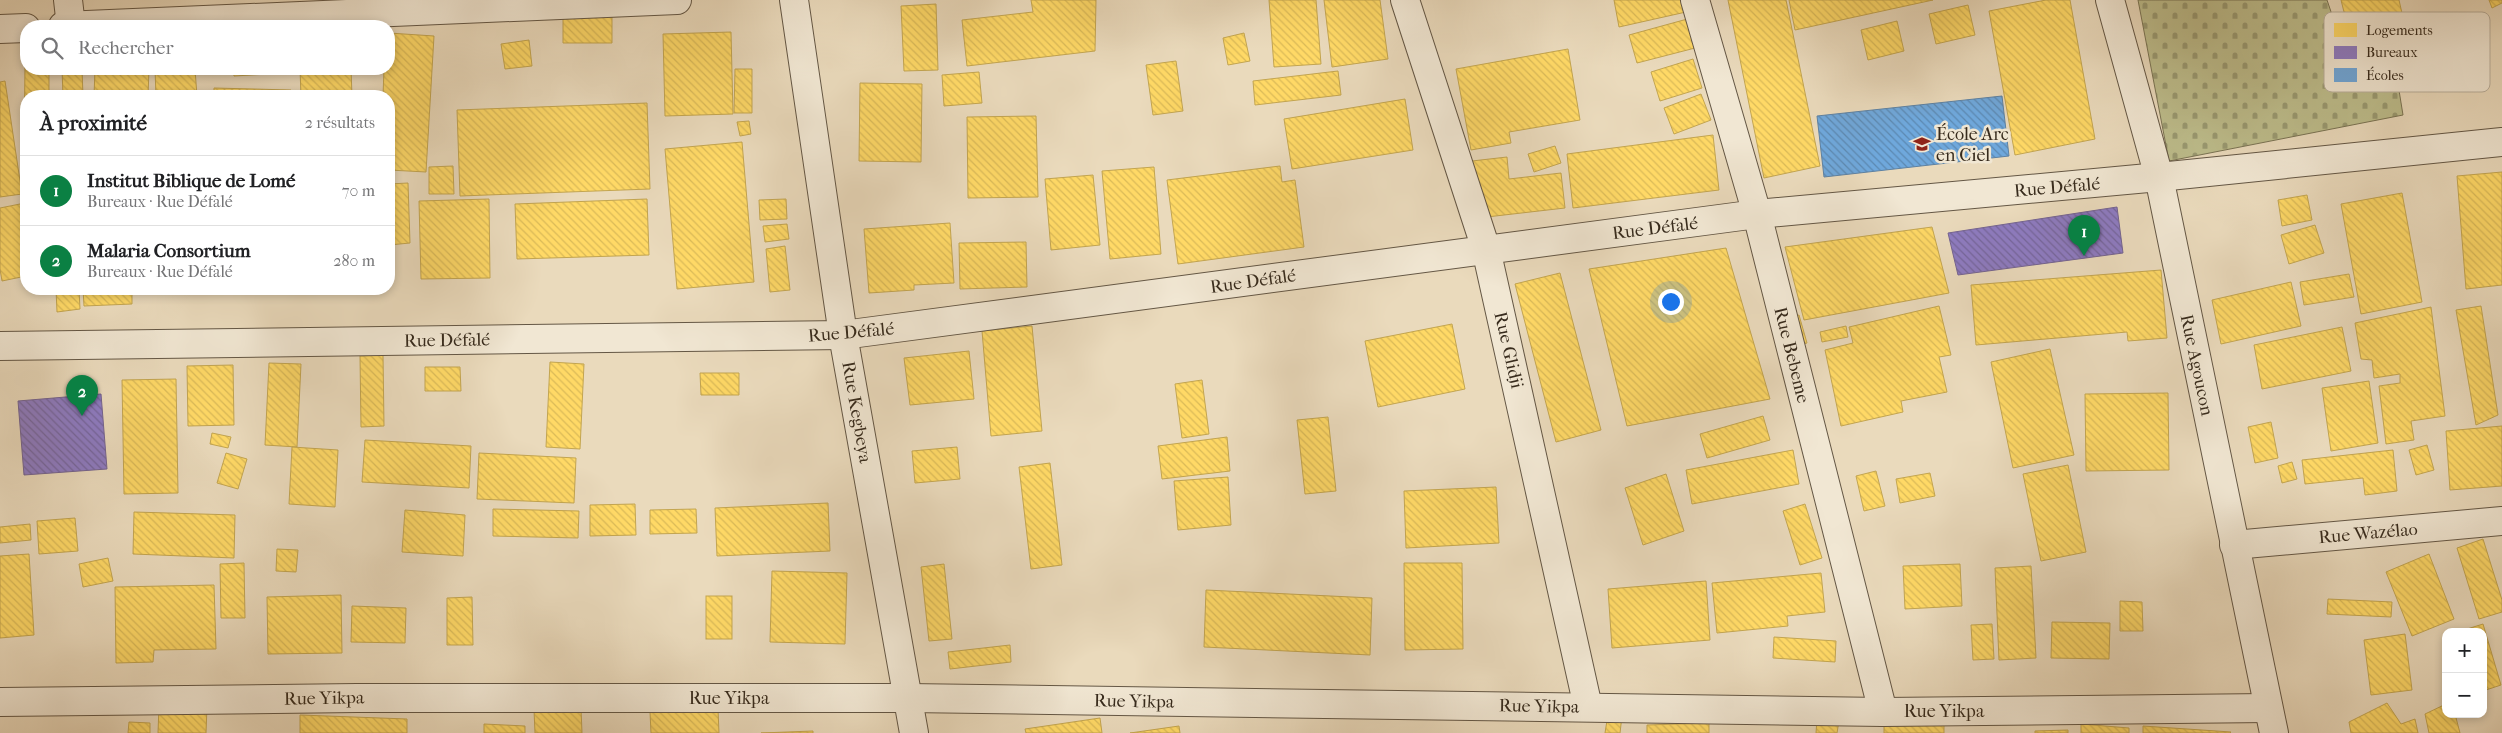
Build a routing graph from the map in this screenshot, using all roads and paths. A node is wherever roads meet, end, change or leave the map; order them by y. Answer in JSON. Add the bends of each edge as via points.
{"nodes":[{"id":1,"x":68,"y":0,"type":"edge"},
{"id":2,"x":677,"y":0,"type":"edge"},
{"id":3,"x":794,"y":0,"type":"edge"},
{"id":4,"x":1405,"y":0,"type":"edge"},
{"id":5,"x":1695,"y":0,"type":"edge"},
{"id":6,"x":2110,"y":0,"type":"edge"},
{"id":7,"x":70,"y":20,"type":"edge"},
{"id":8,"x":211,"y":20,"type":"edge"},
{"id":9,"x":20,"y":28,"type":"edge"},
{"id":10,"x":0,"y":29,"type":"edge"},
{"id":11,"x":2502,"y":142,"type":"edge"},
{"id":12,"x":2159,"y":177,"type":"junction"},
{"id":13,"x":1756,"y":214,"type":"junction"},
{"id":14,"x":1486,"y":249,"type":"junction"},
{"id":15,"x":844,"y":335,"type":"junction"},
{"id":16,"x":0,"y":346,"type":"edge"},
{"id":17,"x":2502,"y":521,"type":"edge"},
{"id":18,"x":2234,"y":545,"type":"junction"},
{"id":19,"x":908,"y":698,"type":"junction"},
{"id":20,"x":0,"y":702,"type":"edge"},
{"id":21,"x":1588,"y":707,"type":"junction"},
{"id":22,"x":1882,"y":712,"type":"junction"},
{"id":23,"x":2271,"y":721,"type":"edge"},
{"id":24,"x":914,"y":733,"type":"edge"}],
"edges":[{"from":1,"to":7,"type":"street"},
{"from":2,"to":8,"type":"street"},
{"from":3,"to":15,"type":"street","name":"Rue Kegbeya"},
{"from":4,"to":14,"type":"street","name":"Rue Glidji"},
{"from":5,"to":13,"type":"street","name":"Rue Bebeme"},
{"from":6,"to":12,"type":"street","name":"Rue Agoucon"},
{"from":9,"to":10,"type":"street"},
{"from":11,"to":12,"type":"street","name":"Rue Défalé"},
{"from":12,"to":13,"type":"street","name":"Rue Défalé"},
{"from":12,"to":18,"type":"street","name":"Rue Agoucon"},
{"from":13,"to":14,"type":"street","name":"Rue Défalé"},
{"from":13,"to":22,"type":"street","name":"Rue Bebeme"},
{"from":14,"to":15,"type":"street","name":"Rue Défalé"},
{"from":14,"to":21,"type":"street","name":"Rue Glidji"},
{"from":15,"to":16,"type":"street","name":"Rue Défalé"},
{"from":15,"to":19,"type":"street","name":"Rue Kegbeya"},
{"from":17,"to":18,"type":"street","name":"Rue Wazélao"},
{"from":18,"to":23,"type":"street","name":"Rue Agoucon"},
{"from":19,"to":20,"type":"street","name":"Rue Yikpa"},
{"from":19,"to":21,"type":"street","name":"Rue Yikpa"},
{"from":19,"to":24,"type":"street","name":"Rue Kegbeya"},
{"from":21,"to":22,"type":"street","name":"Rue Yikpa"},
{"from":22,"to":23,"type":"street","name":"Rue Yikpa"}]}
